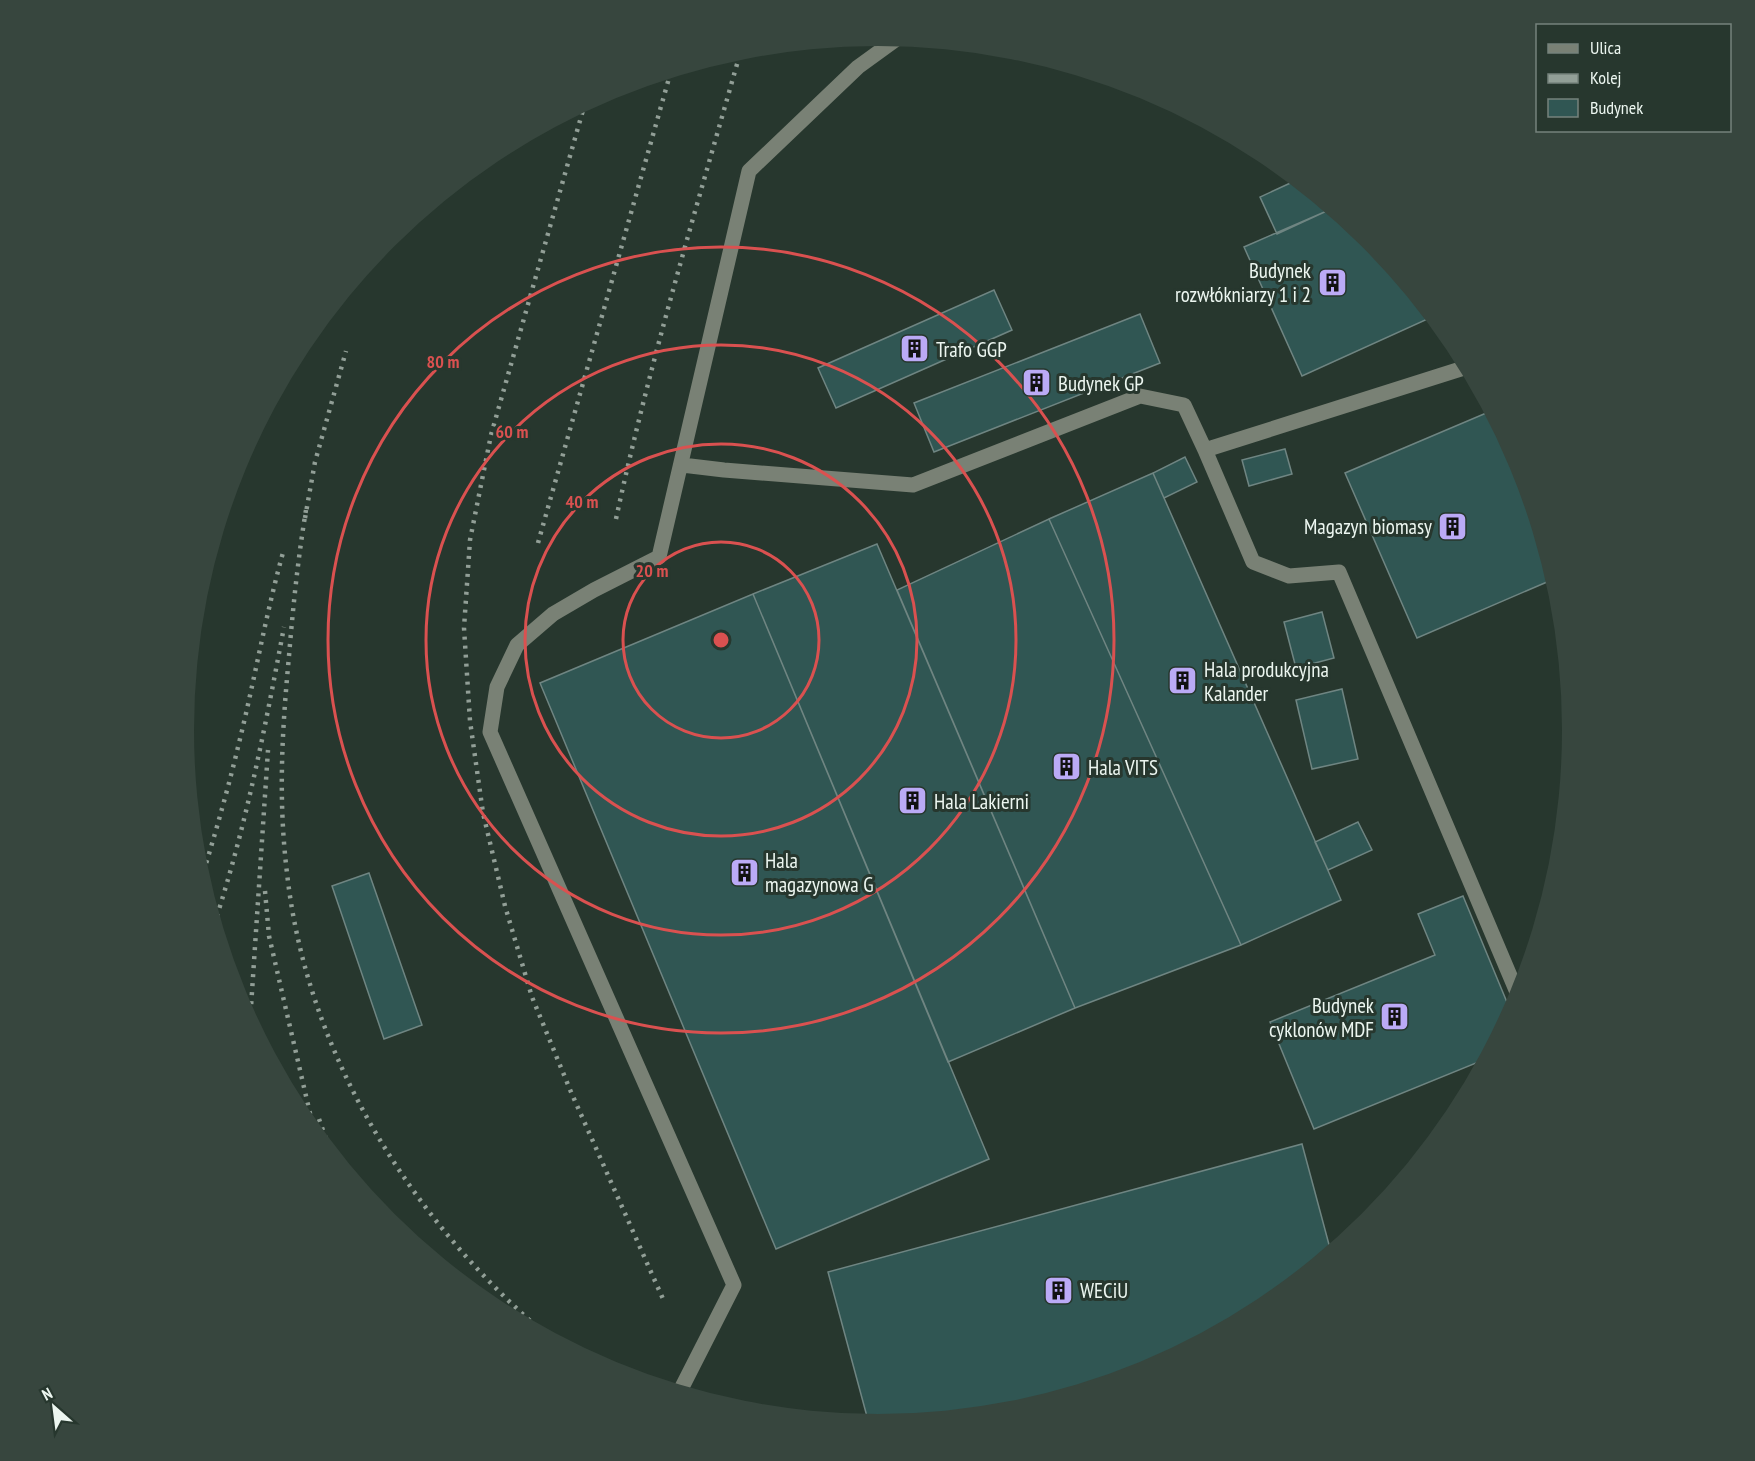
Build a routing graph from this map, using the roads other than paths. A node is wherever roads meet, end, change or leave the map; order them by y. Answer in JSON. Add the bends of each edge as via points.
{"nodes":[{"id":1,"x":886,"y":46,"type":"edge"},
{"id":2,"x":1458,"y":370,"type":"edge"},
{"id":3,"x":1205,"y":450,"type":"junction"},
{"id":4,"x":682,"y":465,"type":"junction"},
{"id":5,"x":1513,"y":982,"type":"edge"},
{"id":6,"x":683,"y":1386,"type":"edge"}],
"edges":[{"from":1,"to":4,"type":"lane","via":[[858,67],[749,171]]},
{"from":2,"to":3,"type":"lane"},
{"from":3,"to":4,"type":"lane","via":[[1184,405],[1140,396],[913,485]]},
{"from":3,"to":5,"type":"lane","via":[[1253,562],[1288,576],[1339,572]]},
{"from":4,"to":6,"type":"lane","via":[[659,557],[553,614],[517,645],[497,687],[490,732],[734,1285]]}]}
